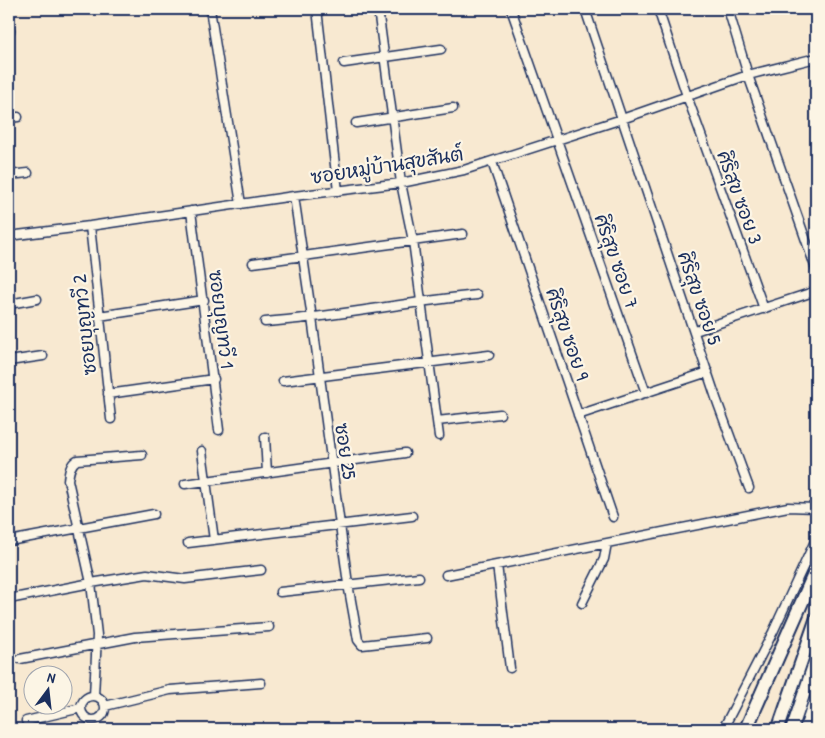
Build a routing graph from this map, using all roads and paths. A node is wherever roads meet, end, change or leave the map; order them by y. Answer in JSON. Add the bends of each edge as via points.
{"nodes":[{"id":1,"x":210,"y":9,"type":"edge"},
{"id":2,"x":318,"y":9,"type":"edge"},
{"id":3,"x":378,"y":9,"type":"edge"},
{"id":4,"x":511,"y":9,"type":"edge"},
{"id":5,"x":585,"y":9,"type":"edge"},
{"id":6,"x":658,"y":9,"type":"edge"},
{"id":7,"x":728,"y":9,"type":"edge"},
{"id":8,"x":441,"y":49,"type":"dead end"},
{"id":9,"x":384,"y":56,"type":"junction"},
{"id":10,"x":816,"y":58,"type":"edge"},
{"id":11,"x":344,"y":63,"type":"dead end"},
{"id":12,"x":748,"y":75,"type":"junction"},
{"id":13,"x":687,"y":96,"type":"junction"},
{"id":14,"x":453,"y":108,"type":"dead end"},
{"id":15,"x":18,"y":117,"type":"dead end"},
{"id":16,"x":392,"y":117,"type":"junction"},
{"id":17,"x":9,"y":118,"type":"edge"},
{"id":18,"x":622,"y":119,"type":"junction"},
{"id":19,"x":356,"y":123,"type":"dead end"},
{"id":20,"x":557,"y":139,"type":"junction"},
{"id":21,"x":492,"y":162,"type":"junction"},
{"id":22,"x":28,"y":173,"type":"dead end"},
{"id":23,"x":9,"y":175,"type":"edge"},
{"id":24,"x":401,"y":183,"type":"junction"},
{"id":25,"x":338,"y":190,"type":"junction"},
{"id":26,"x":294,"y":196,"type":"junction"},
{"id":27,"x":241,"y":204,"type":"junction"},
{"id":28,"x":191,"y":211,"type":"junction"},
{"id":29,"x":90,"y":226,"type":"junction"},
{"id":30,"x":463,"y":234,"type":"dead end"},
{"id":31,"x":9,"y":236,"type":"edge"},
{"id":32,"x":413,"y":241,"type":"junction"},
{"id":33,"x":303,"y":257,"type":"junction"},
{"id":34,"x":253,"y":263,"type":"dead end"},
{"id":35,"x":816,"y":269,"type":"edge"},
{"id":36,"x":816,"y":291,"type":"edge"},
{"id":37,"x":477,"y":294,"type":"dead end"},
{"id":38,"x":37,"y":299,"type":"dead end"},
{"id":39,"x":204,"y":300,"type":"junction"},
{"id":40,"x":422,"y":301,"type":"junction"},
{"id":41,"x":9,"y":304,"type":"edge"},
{"id":42,"x":764,"y":309,"type":"junction"},
{"id":43,"x":99,"y":316,"type":"junction"},
{"id":44,"x":312,"y":318,"type":"junction"},
{"id":45,"x":265,"y":322,"type":"dead end"},
{"id":46,"x":695,"y":330,"type":"junction"},
{"id":47,"x":488,"y":355,"type":"dead end"},
{"id":48,"x":43,"y":356,"type":"dead end"},
{"id":49,"x":9,"y":361,"type":"edge"},
{"id":50,"x":429,"y":362,"type":"junction"},
{"id":51,"x":708,"y":372,"type":"junction"},
{"id":52,"x":319,"y":377,"type":"junction"},
{"id":53,"x":214,"y":379,"type":"junction"},
{"id":54,"x":284,"y":382,"type":"dead end"},
{"id":55,"x":646,"y":393,"type":"junction"},
{"id":56,"x":108,"y":394,"type":"junction"},
{"id":57,"x":500,"y":414,"type":"dead end"},
{"id":58,"x":578,"y":415,"type":"junction"},
{"id":59,"x":111,"y":419,"type":"dead end"},
{"id":60,"x":437,"y":421,"type":"junction"},
{"id":61,"x":219,"y":430,"type":"dead end"},
{"id":62,"x":439,"y":436,"type":"dead end"},
{"id":63,"x":264,"y":438,"type":"dead end"},
{"id":64,"x":202,"y":451,"type":"dead end"},
{"id":65,"x":405,"y":453,"type":"dead end"},
{"id":66,"x":142,"y":455,"type":"dead end"},
{"id":67,"x":332,"y":464,"type":"junction"},
{"id":68,"x":268,"y":472,"type":"junction"},
{"id":69,"x":207,"y":481,"type":"junction"},
{"id":70,"x":185,"y":484,"type":"dead end"},
{"id":71,"x":749,"y":488,"type":"dead end"},
{"id":72,"x":816,"y":508,"type":"edge"},
{"id":73,"x":154,"y":514,"type":"dead end"},
{"id":74,"x":412,"y":516,"type":"dead end"},
{"id":75,"x":613,"y":517,"type":"dead end"},
{"id":76,"x":340,"y":525,"type":"junction"},
{"id":77,"x":79,"y":528,"type":"junction"},
{"id":78,"x":816,"y":539,"type":"edge"},
{"id":79,"x":214,"y":540,"type":"junction"},
{"id":80,"x":9,"y":541,"type":"edge"},
{"id":81,"x":188,"y":543,"type":"dead end"},
{"id":82,"x":607,"y":543,"type":"junction"},
{"id":83,"x":497,"y":565,"type":"junction"},
{"id":84,"x":260,"y":570,"type":"dead end"},
{"id":85,"x":816,"y":570,"type":"edge"},
{"id":86,"x":446,"y":575,"type":"dead end"},
{"id":87,"x":419,"y":577,"type":"dead end"},
{"id":88,"x":91,"y":583,"type":"junction"},
{"id":89,"x":348,"y":584,"type":"junction"},
{"id":90,"x":280,"y":592,"type":"dead end"},
{"id":91,"x":9,"y":599,"type":"edge"},
{"id":92,"x":582,"y":603,"type":"dead end"},
{"id":93,"x":816,"y":619,"type":"edge"},
{"id":94,"x":269,"y":627,"type":"dead end"},
{"id":95,"x":427,"y":638,"type":"dead end"},
{"id":96,"x":98,"y":644,"type":"junction"},
{"id":97,"x":816,"y":658,"type":"edge"},
{"id":98,"x":20,"y":659,"type":"dead end"},
{"id":99,"x":510,"y":668,"type":"dead end"},
{"id":100,"x":261,"y":683,"type":"dead end"},
{"id":101,"x":94,"y":696,"type":"junction"},
{"id":102,"x":816,"y":702,"type":"edge"},
{"id":103,"x":105,"y":706,"type":"junction"},
{"id":104,"x":81,"y":708,"type":"junction"},
{"id":105,"x":94,"y":720,"type":"junction"},
{"id":106,"x":26,"y":721,"type":"dead end"},
{"id":107,"x":94,"y":729,"type":"edge"},
{"id":108,"x":723,"y":729,"type":"edge"},
{"id":109,"x":746,"y":729,"type":"edge"},
{"id":110,"x":778,"y":729,"type":"edge"},
{"id":111,"x":792,"y":729,"type":"edge"},
{"id":112,"x":807,"y":729,"type":"edge"}],
"edges":[{"from":1,"to":27,"type":"street"},
{"from":2,"to":25,"type":"street"},
{"from":3,"to":9,"type":"street"},
{"from":4,"to":20,"type":"street","name":"ศิริสุข ซอย 7"},
{"from":5,"to":18,"type":"street","name":"ศิริสุข ซอย 5"},
{"from":6,"to":13,"type":"street","name":"ศิริสุข ซอย 3"},
{"from":7,"to":12,"type":"street"},
{"from":8,"to":9,"type":"street"},
{"from":9,"to":11,"type":"street"},
{"from":9,"to":16,"type":"street"},
{"from":10,"to":12,"type":"street","name":"ซอยหมู่บ้านสุขสันต์"},
{"from":12,"to":13,"type":"street","name":"ซอยหมู่บ้านสุขสันต์"},
{"from":12,"to":35,"type":"street"},
{"from":13,"to":18,"type":"street","name":"ซอยหมู่บ้านสุขสันต์"},
{"from":13,"to":42,"type":"street","name":"ศิริสุข ซอย 3"},
{"from":14,"to":16,"type":"street"},
{"from":15,"to":17,"type":"street"},
{"from":16,"to":19,"type":"street"},
{"from":16,"to":24,"type":"street"},
{"from":18,"to":20,"type":"street","name":"ซอยหมู่บ้านสุขสันต์"},
{"from":18,"to":46,"type":"street","name":"ศิริสุข ซอย 5"},
{"from":20,"to":21,"type":"street","name":"ซอยหมู่บ้านสุขสันต์"},
{"from":20,"to":55,"type":"street","name":"ศิริสุข ซอย 7"},
{"from":21,"to":24,"type":"street","name":"ซอยหมู่บ้านสุขสันต์"},
{"from":21,"to":58,"type":"street","name":"ศิริสุข ซอย 9"},
{"from":22,"to":23,"type":"street"},
{"from":24,"to":25,"type":"street","name":"ซอยหมู่บ้านสุขสันต์"},
{"from":24,"to":32,"type":"street"},
{"from":25,"to":26,"type":"street","name":"ซอยหมู่บ้านสุขสันต์"},
{"from":26,"to":27,"type":"street","name":"ซอยหมู่บ้านสุขสันต์"},
{"from":26,"to":33,"type":"street","name":"ซอย 25"},
{"from":27,"to":28,"type":"street","name":"ซอยหมู่บ้านสุขสันต์"},
{"from":28,"to":29,"type":"street","name":"ซอยหมู่บ้านสุขสันต์"},
{"from":28,"to":39,"type":"street","name":"ซอยบุญทวี 1"},
{"from":29,"to":31,"type":"street","name":"ซอยหมู่บ้านสุขสันต์"},
{"from":29,"to":43,"type":"street","name":"ซอยบุญทวี 2"},
{"from":30,"to":32,"type":"street"},
{"from":32,"to":33,"type":"street"},
{"from":32,"to":40,"type":"street"},
{"from":33,"to":34,"type":"street"},
{"from":33,"to":44,"type":"street","name":"ซอย 25"},
{"from":36,"to":42,"type":"street"},
{"from":37,"to":40,"type":"street"},
{"from":38,"to":41,"type":"street"},
{"from":39,"to":43,"type":"street"},
{"from":39,"to":53,"type":"street","name":"ซอยบุญทวี 1"},
{"from":40,"to":44,"type":"street"},
{"from":40,"to":50,"type":"street"},
{"from":42,"to":46,"type":"street"},
{"from":43,"to":56,"type":"street","name":"ซอยบุญทวี 2"},
{"from":44,"to":45,"type":"street"},
{"from":44,"to":52,"type":"street","name":"ซอย 25"},
{"from":46,"to":51,"type":"street","name":"ศิริสุข ซอย 5"},
{"from":47,"to":50,"type":"street"},
{"from":48,"to":49,"type":"street"},
{"from":50,"to":52,"type":"street"},
{"from":50,"to":60,"type":"street"},
{"from":51,"to":55,"type":"street"},
{"from":51,"to":71,"type":"street","name":"ศิริสุข ซอย 5"},
{"from":52,"to":54,"type":"street"},
{"from":52,"to":67,"type":"street","name":"ซอย 25"},
{"from":53,"to":56,"type":"street"},
{"from":53,"to":61,"type":"street","name":"ซอยบุญทวี 1"},
{"from":55,"to":58,"type":"street"},
{"from":56,"to":59,"type":"street","name":"ซอยบุญทวี 2"},
{"from":57,"to":60,"type":"street"},
{"from":58,"to":75,"type":"street","name":"ศิริสุข ซอย 9"},
{"from":60,"to":62,"type":"street"},
{"from":63,"to":68,"type":"street"},
{"from":64,"to":69,"type":"street"},
{"from":65,"to":67,"type":"street"},
{"from":66,"to":77,"type":"street","via":[[74,462],[68,480]]},
{"from":67,"to":68,"type":"street"},
{"from":67,"to":76,"type":"street","name":"ซอย 25"},
{"from":68,"to":69,"type":"street"},
{"from":69,"to":70,"type":"street"},
{"from":69,"to":79,"type":"street"},
{"from":72,"to":82,"type":"street","via":[[788,507]]},
{"from":73,"to":77,"type":"street"},
{"from":74,"to":76,"type":"street"},
{"from":76,"to":79,"type":"street"},
{"from":76,"to":89,"type":"street","name":"ซอย 25"},
{"from":77,"to":80,"type":"street"},
{"from":77,"to":88,"type":"street"},
{"from":78,"to":108,"type":"street"},
{"from":79,"to":81,"type":"street"},
{"from":82,"to":83,"type":"street"},
{"from":82,"to":92,"type":"street","via":[[604,559]]},
{"from":83,"to":86,"type":"street"},
{"from":83,"to":99,"type":"street"},
{"from":84,"to":88,"type":"street","via":[[186,579],[147,574]]},
{"from":85,"to":109,"type":"main road"},
{"from":87,"to":89,"type":"street"},
{"from":88,"to":91,"type":"street"},
{"from":88,"to":96,"type":"street"},
{"from":89,"to":90,"type":"street"},
{"from":89,"to":95,"type":"street","name":"ซอย 25","via":[[360,644]]},
{"from":93,"to":110,"type":"main road"},
{"from":94,"to":96,"type":"street","via":[[135,637]]},
{"from":96,"to":98,"type":"street"},
{"from":96,"to":101,"type":"street"},
{"from":97,"to":111,"type":"main road"},
{"from":100,"to":103,"type":"street","via":[[170,690]]},
{"from":101,"to":103,"type":"street"},
{"from":101,"to":104,"type":"street","via":[[86,698]]},
{"from":102,"to":112,"type":"highway"},
{"from":103,"to":105,"type":"street","via":[[101,717]]},
{"from":104,"to":105,"type":"street","via":[[86,718]]},
{"from":104,"to":106,"type":"street"},
{"from":105,"to":107,"type":"street"}]}
